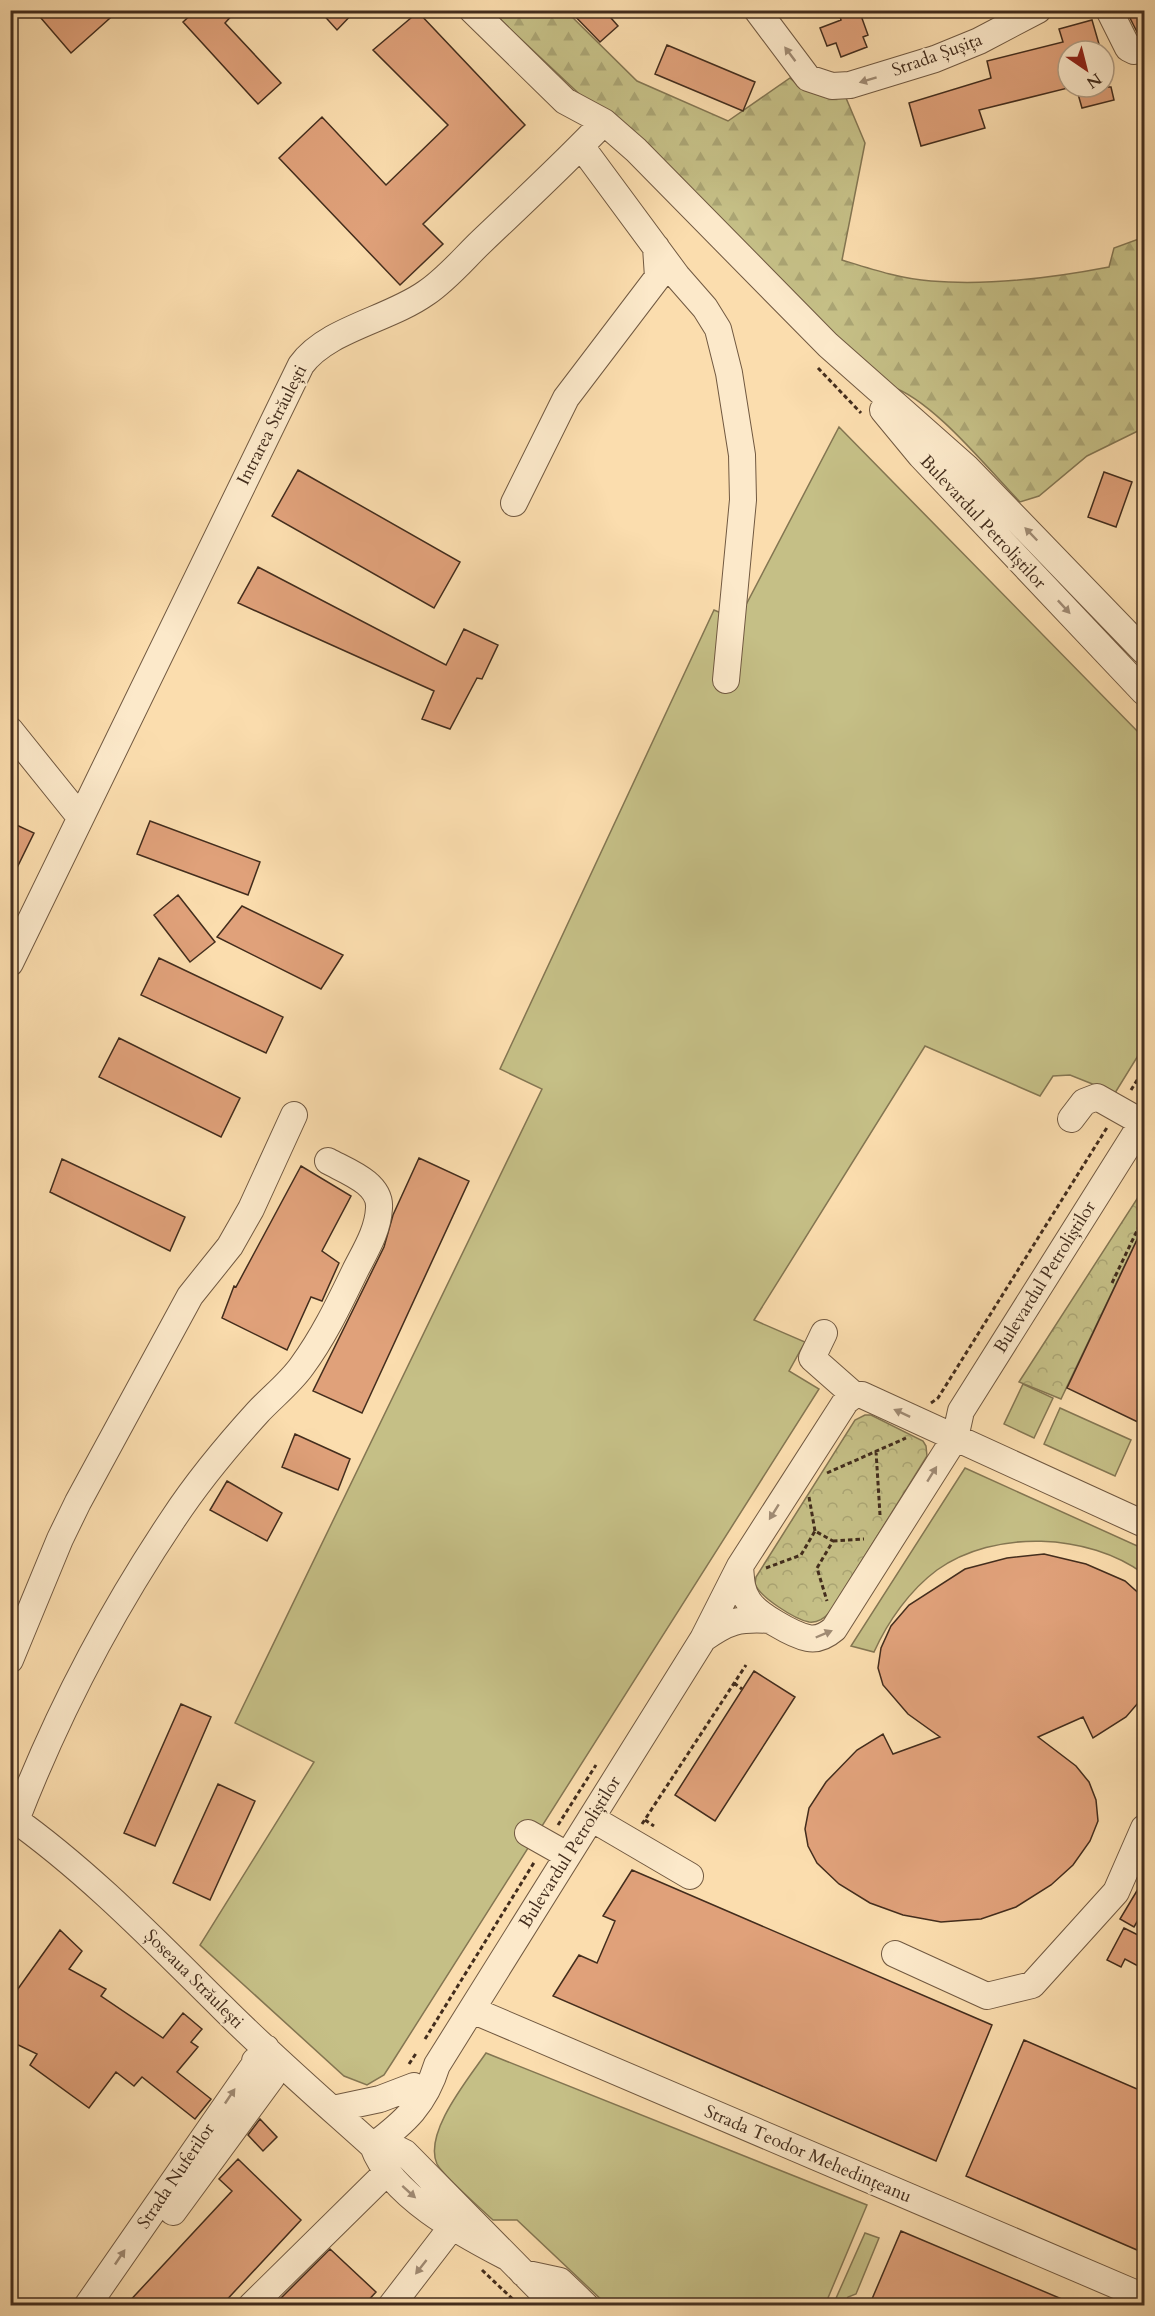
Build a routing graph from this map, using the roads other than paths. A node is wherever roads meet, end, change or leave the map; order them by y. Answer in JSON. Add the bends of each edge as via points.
{"nodes":[{"id":1,"x":472,"y":10,"type":"edge"},
{"id":2,"x":757,"y":10,"type":"edge"},
{"id":3,"x":1038,"y":10,"type":"edge"},
{"id":4,"x":1109,"y":10,"type":"edge"},
{"id":5,"x":1003,"y":19,"type":"edge"},
{"id":6,"x":1144,"y":47,"type":"edge"},
{"id":7,"x":604,"y":122,"type":"junction"},
{"id":8,"x":581,"y":146,"type":"junction"},
{"id":9,"x":656,"y":246,"type":"junction"},
{"id":10,"x":828,"y":345,"type":"junction"},
{"id":11,"x":514,"y":503,"type":"dead end"},
{"id":12,"x":1144,"y":651,"type":"edge"},
{"id":13,"x":726,"y":680,"type":"dead end"},
{"id":14,"x":1144,"y":692,"type":"edge"},
{"id":15,"x":10,"y":730,"type":"edge"},
{"id":16,"x":80,"y":818,"type":"junction"},
{"id":17,"x":10,"y":963,"type":"edge"},
{"id":18,"x":294,"y":1115,"type":"dead end"},
{"id":19,"x":1071,"y":1119,"type":"dead end"},
{"id":20,"x":1144,"y":1122,"type":"edge"},
{"id":21,"x":328,"y":1161,"type":"dead end"},
{"id":22,"x":824,"y":1333,"type":"dead end"},
{"id":23,"x":854,"y":1395,"type":"junction"},
{"id":24,"x":955,"y":1438,"type":"junction"},
{"id":25,"x":1144,"y":1524,"type":"edge"},
{"id":26,"x":751,"y":1568,"type":"junction"},
{"id":27,"x":771,"y":1620,"type":"junction"},
{"id":28,"x":703,"y":1639,"type":"junction"},
{"id":29,"x":10,"y":1660,"type":"edge"},
{"id":30,"x":591,"y":1818,"type":"junction"},
{"id":31,"x":15,"y":1826,"type":"edge"},
{"id":32,"x":1144,"y":1828,"type":"edge"},
{"id":33,"x":528,"y":1833,"type":"dead end"},
{"id":34,"x":567,"y":1855,"type":"junction"},
{"id":35,"x":690,"y":1876,"type":"dead end"},
{"id":36,"x":895,"y":1954,"type":"dead end"},
{"id":37,"x":472,"y":2010,"type":"junction"},
{"id":38,"x":260,"y":2054,"type":"junction"},
{"id":39,"x":427,"y":2080,"type":"junction"},
{"id":40,"x":333,"y":2109,"type":"junction"},
{"id":41,"x":373,"y":2146,"type":"junction"},
{"id":42,"x":414,"y":2162,"type":"junction"},
{"id":43,"x":387,"y":2172,"type":"junction"},
{"id":44,"x":173,"y":2212,"type":"dead end"},
{"id":45,"x":451,"y":2228,"type":"junction"},
{"id":46,"x":514,"y":2265,"type":"junction"},
{"id":47,"x":1144,"y":2297,"type":"edge"},
{"id":48,"x":87,"y":2306,"type":"edge"},
{"id":49,"x":251,"y":2306,"type":"edge"},
{"id":50,"x":391,"y":2306,"type":"edge"},
{"id":51,"x":556,"y":2306,"type":"edge"},
{"id":52,"x":585,"y":2306,"type":"edge"}],
"edges":[{"from":1,"to":7,"type":"street","via":[[565,101]]},
{"from":5,"to":2,"type":"street","name":"Strada Șușița","one_way":true,"via":[[935,59],[850,85],[832,86],[808,78]]},
{"from":3,"to":5,"type":"street","name":"Strada Șușița"},
{"from":4,"to":6,"type":"street","via":[[1128,48],[1134,51]]},
{"from":7,"to":8,"type":"street","name":"Intrarea Străulești"},
{"from":7,"to":10,"type":"street","name":"Bulevardul Petroliștilor"},
{"from":8,"to":9,"type":"street"},
{"from":8,"to":16,"type":"street","name":"Intrarea Străulești","via":[[427,293],[310,352]]},
{"from":9,"to":11,"type":"street","via":[[658,277],[566,398]]},
{"from":9,"to":13,"type":"street","via":[[718,329],[737,423],[743,500]]},
{"from":12,"to":10,"type":"street","name":"Bulevardul Petroliștilor","one_way":true,"via":[[968,468]]},
{"from":10,"to":14,"type":"street","name":"Bulevardul Petroliștilor","one_way":true,"via":[[921,456]]},
{"from":15,"to":16,"type":"street"},
{"from":16,"to":17,"type":"street","name":"Intrarea Străulești"},
{"from":18,"to":29,"type":"street","via":[[251,1209],[230,1246],[180,1312],[78,1502]]},
{"from":19,"to":20,"type":"street","via":[[1084,1102],[1097,1097]]},
{"from":20,"to":24,"type":"street","name":"Bulevardul Petroliștilor","via":[[961,1411]]},
{"from":21,"to":31,"type":"street","via":[[361,1179],[375,1192],[380,1205],[375,1230],[328,1328],[301,1368],[258,1413],[179,1510],[93,1649],[56,1723]]},
{"from":22,"to":23,"type":"street","via":[[812,1358]]},
{"from":24,"to":23,"type":"street","one_way":true,"via":[[862,1395]]},
{"from":23,"to":26,"type":"street","name":"Bulevardul Petroliștilor","one_way":true,"via":[[833,1417]]},
{"from":24,"to":25,"type":"street"},
{"from":27,"to":24,"type":"street","name":"Bulevardul Petroliștilor","one_way":true,"via":[[809,1638],[827,1635],[834,1629]]},
{"from":26,"to":27,"type":"street","name":"Bulevardul Petroliștilor","via":[[742,1587],[749,1602]]},
{"from":26,"to":28,"type":"street","name":"Bulevardul Petroliștilor"},
{"from":27,"to":28,"type":"street","name":"Bulevardul Petroliștilor","via":[[740,1619]]},
{"from":28,"to":30,"type":"street","name":"Bulevardul Petroliștilor"},
{"from":30,"to":34,"type":"street","name":"Bulevardul Petroliștilor"},
{"from":30,"to":35,"type":"street"},
{"from":31,"to":38,"type":"street","name":"Șoseaua Străulești","via":[[132,1918]]},
{"from":32,"to":36,"type":"street","via":[[1116,1892],[1032,1985],[987,1996]]},
{"from":33,"to":34,"type":"street"},
{"from":34,"to":37,"type":"street","name":"Bulevardul Petroliștilor"},
{"from":37,"to":39,"type":"street","name":"Bulevardul Petroliștilor"},
{"from":37,"to":47,"type":"street","name":"Strada Teodor Mehedințeanu"},
{"from":38,"to":40,"type":"street","name":"Șoseaua Străulești"},
{"from":38,"to":44,"type":"street","via":[[272,2077]]},
{"from":48,"to":38,"type":"street","name":"Strada Nuferilor","one_way":true},
{"from":39,"to":40,"type":"street","via":[[380,2099]]},
{"from":39,"to":41,"type":"street","name":"Bulevardul Petroliștilor","via":[[413,2113]]},
{"from":39,"to":42,"type":"street"},
{"from":40,"to":41,"type":"street","name":"Șoseaua Străulești"},
{"from":41,"to":42,"type":"street","name":"Șoseaua Străulești","via":[[391,2146]]},
{"from":41,"to":43,"type":"street","name":"Șoseaua Străulești"},
{"from":42,"to":46,"type":"street","name":"Șoseaua Străulești"},
{"from":43,"to":45,"type":"street","name":"Șoseaua Străulești","one_way":true},
{"from":43,"to":49,"type":"street"},
{"from":45,"to":46,"type":"street","name":"Șoseaua Străulești"},
{"from":45,"to":50,"type":"street","one_way":true},
{"from":46,"to":51,"type":"street","name":"Șoseaua Străulești"},
{"from":46,"to":52,"type":"street","via":[[560,2282]]}]}
